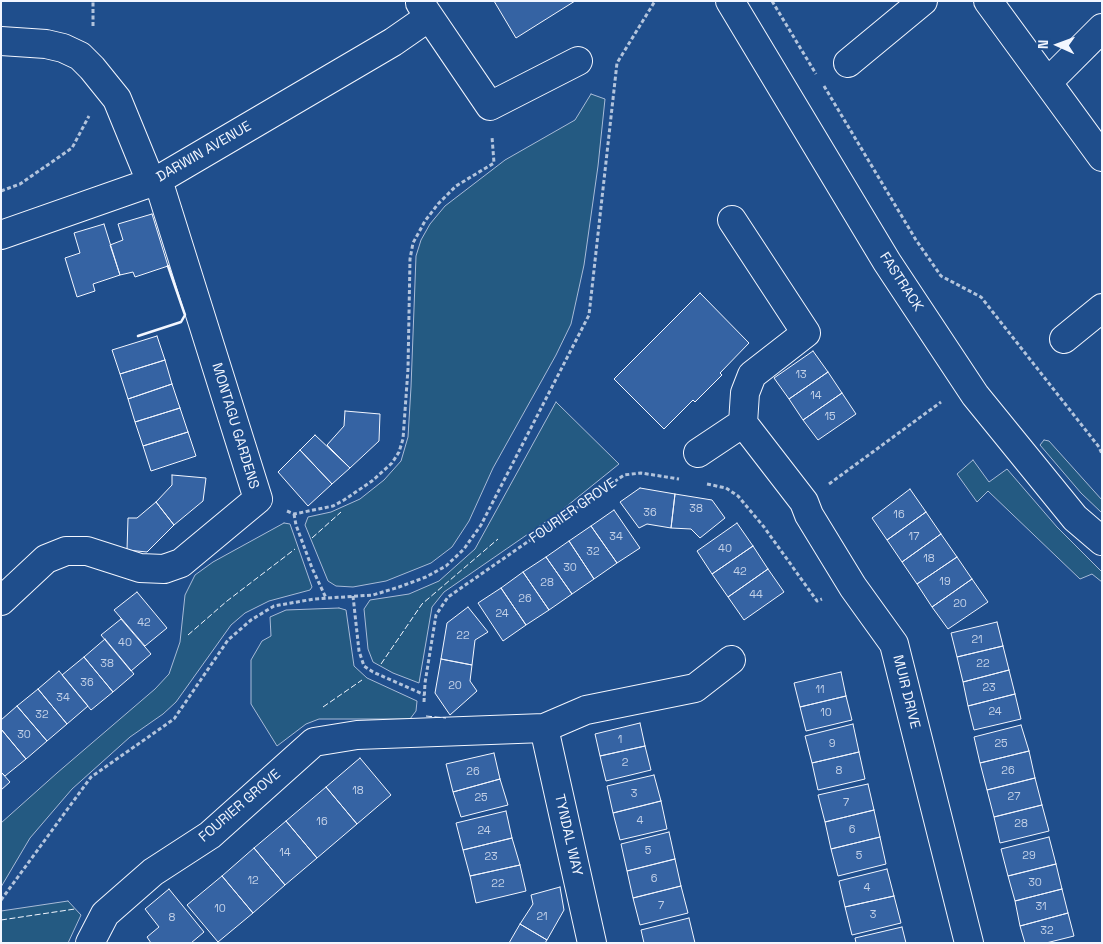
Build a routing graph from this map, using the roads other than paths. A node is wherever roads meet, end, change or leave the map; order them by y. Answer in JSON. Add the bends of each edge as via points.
{"nodes":[{"id":1,"x":730,"y":1,"type":"edge"},
{"id":2,"x":924,"y":1,"type":"edge"},
{"id":3,"x":988,"y":1,"type":"edge"},
{"id":4,"x":424,"y":9,"type":"edge"},
{"id":5,"x":1102,"y":28,"type":"edge"},
{"id":6,"x":1,"y":41,"type":"edge"},
{"id":7,"x":578,"y":61,"type":"dead end"},
{"id":8,"x":848,"y":63,"type":"dead end"},
{"id":9,"x":1048,"y":82,"type":"junction"},
{"id":10,"x":1102,"y":157,"type":"edge"},
{"id":11,"x":154,"y":181,"type":"junction"},
{"id":12,"x":732,"y":220,"type":"dead end"},
{"id":13,"x":1,"y":235,"type":"edge"},
{"id":14,"x":1102,"y":308,"type":"edge"},
{"id":15,"x":1064,"y":339,"type":"dead end"},
{"id":16,"x":742,"y":423,"type":"junction"},
{"id":17,"x":698,"y":453,"type":"dead end"},
{"id":18,"x":1102,"y":541,"type":"edge"},
{"id":19,"x":1,"y":601,"type":"edge"},
{"id":20,"x":731,"y":660,"type":"dead end"},
{"id":21,"x":544,"y":728,"type":"junction"},
{"id":22,"x":90,"y":943,"type":"edge"},
{"id":23,"x":592,"y":943,"type":"edge"},
{"id":24,"x":969,"y":943,"type":"edge"}],
"edges":[{"from":1,"to":18,"type":"street","name":"FASTRACK","via":[[887,262],[975,395],[1075,518]]},
{"from":2,"to":8,"type":"street"},
{"from":3,"to":9,"type":"street"},
{"from":4,"to":7,"type":"street","via":[[490,106]]},
{"from":4,"to":11,"type":"street","name":"DARWIN AVENUE","via":[[393,42]]},
{"from":5,"to":9,"type":"street"},
{"from":6,"to":11,"type":"street","name":"MONTAGU GARDENS","via":[[46,44],[80,56],[117,99]]},
{"from":9,"to":10,"type":"street"},
{"from":11,"to":13,"type":"street","name":"DARWIN AVENUE"},
{"from":11,"to":19,"type":"street","name":"MONTAGU GARDENS","via":[[258,499],[181,563],[164,569],[140,568],[87,551],[66,551],[46,559]]},
{"from":12,"to":16,"type":"street","via":[[806,333],[752,375],[745,393]]},
{"from":14,"to":15,"type":"street"},
{"from":16,"to":17,"type":"street"},
{"from":16,"to":24,"type":"street","name":"MUIR DRIVE","via":[[804,502],[853,587],[894,644]]},
{"from":20,"to":21,"type":"street","via":[[695,688],[586,710]]},
{"from":21,"to":22,"type":"street","name":"FOURIER GROVE","via":[[357,735],[314,742],[210,835],[153,872],[105,914]]},
{"from":21,"to":23,"type":"street","name":"TYNDAL WAY"}]}
